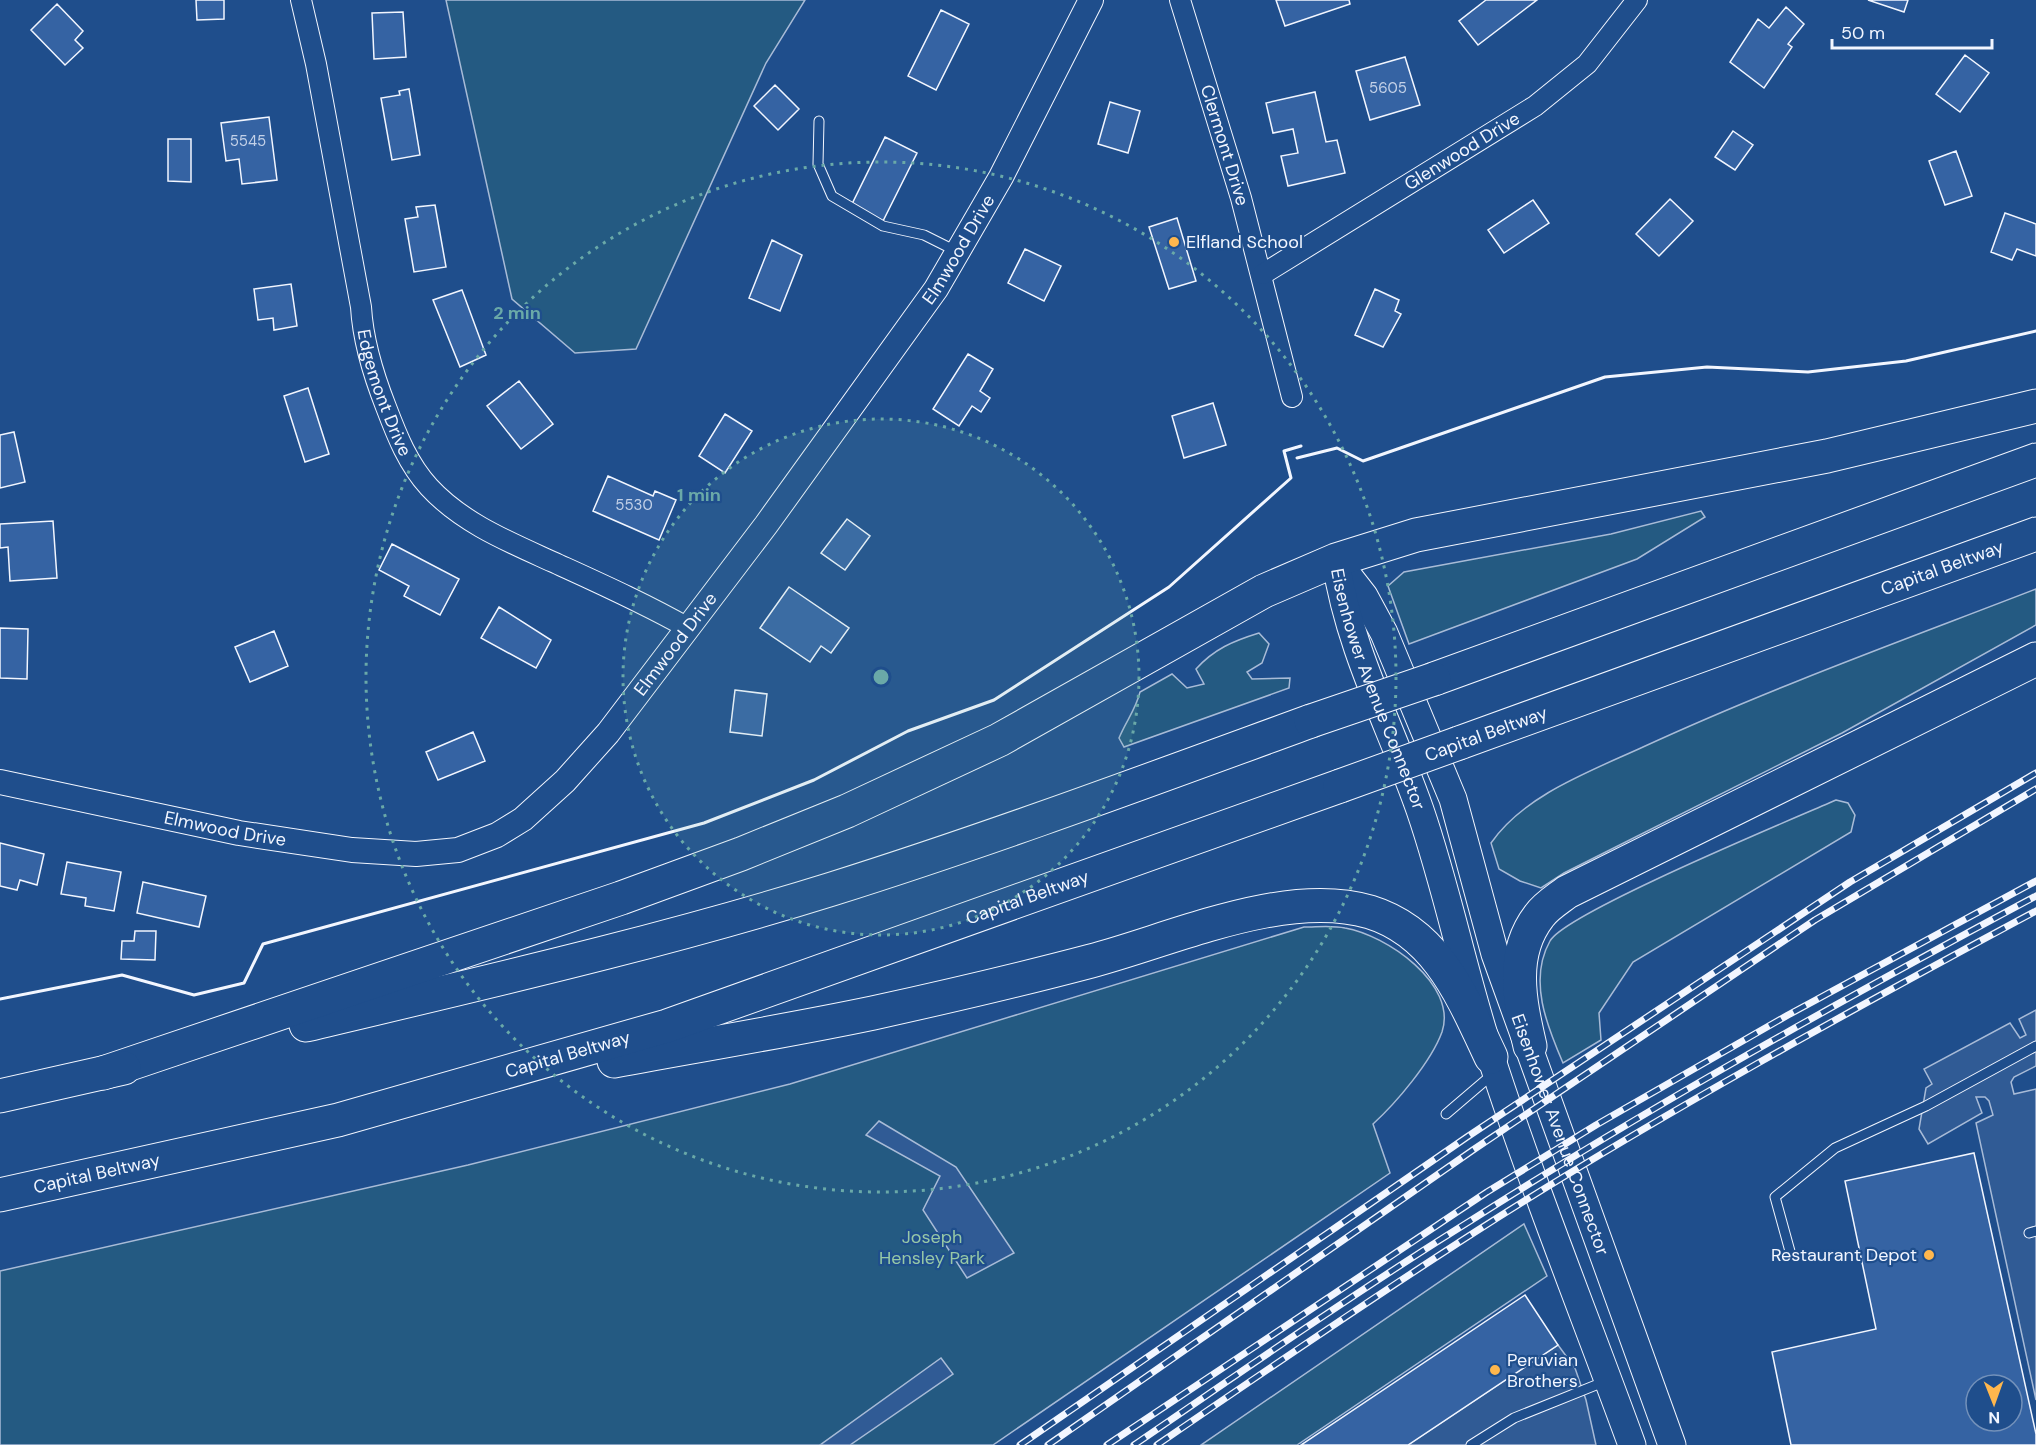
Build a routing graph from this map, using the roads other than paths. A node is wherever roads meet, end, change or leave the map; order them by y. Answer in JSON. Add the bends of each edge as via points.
{"nodes":[{"id":1,"x":301,"y":0,"type":"edge"},
{"id":2,"x":1091,"y":0,"type":"edge"},
{"id":3,"x":1180,"y":0,"type":"edge"},
{"id":4,"x":1637,"y":0,"type":"edge"},
{"id":5,"x":819,"y":121,"type":"dead end"},
{"id":6,"x":958,"y":252,"type":"junction"},
{"id":7,"x":1263,"y":274,"type":"junction"},
{"id":8,"x":1292,"y":397,"type":"dead end"},
{"id":9,"x":2036,"y":406,"type":"edge"},
{"id":10,"x":2036,"y":460,"type":"edge"},
{"id":11,"x":2036,"y":534,"type":"edge"},
{"id":12,"x":1336,"y":560,"type":"junction"},
{"id":13,"x":688,"y":628,"type":"junction"},
{"id":14,"x":2036,"y":659,"type":"edge"},
{"id":15,"x":0,"y":782,"type":"edge"},
{"id":16,"x":1530,"y":1046,"type":"junction"},
{"id":17,"x":2036,"y":1046,"type":"edge"},
{"id":18,"x":1493,"y":1064,"type":"junction"},
{"id":19,"x":103,"y":1073,"type":"junction"},
{"id":20,"x":0,"y":1096,"type":"edge"},
{"id":21,"x":421,"y":1098,"type":"junction"},
{"id":22,"x":1446,"y":1114,"type":"dead end"},
{"id":23,"x":0,"y":1194,"type":"edge"},
{"id":24,"x":1791,"y":1255,"type":"dead end"},
{"id":25,"x":1608,"y":1381,"type":"junction"},
{"id":26,"x":1470,"y":1445,"type":"edge"},
{"id":27,"x":1632,"y":1445,"type":"edge"},
{"id":28,"x":1672,"y":1445,"type":"edge"}],
"edges":[{"from":1,"to":13,"type":"street","name":"Edgemont Drive","via":[[323,98],[361,307],[360,323],[377,383],[400,445],[412,465],[428,486],[466,519]]},
{"from":2,"to":6,"type":"street","name":"Elmwood Drive","via":[[1001,177]]},
{"from":3,"to":7,"type":"street","name":"Clermont Drive"},
{"from":4,"to":7,"type":"street","name":"Glenwood Drive","via":[[1587,64],[1535,106]]},
{"from":5,"to":6,"type":"lane","via":[[818,164],[832,196],[883,226],[924,235]]},
{"from":6,"to":13,"type":"street","name":"Elmwood Drive","via":[[889,357]]},
{"from":7,"to":8,"type":"street","name":"Clermont Drive"},
{"from":9,"to":12,"type":"highway","via":[[1838,454],[1416,535]]},
{"from":10,"to":19,"type":"highway","bridge":true,"via":[[1434,679],[821,892],[563,964]]},
{"from":11,"to":21,"type":"highway","name":"Capital Beltway","bridge":true,"via":[[667,1026]]},
{"from":12,"to":16,"type":"main road","name":"Eisenhower Avenue Connector","via":[[1364,596],[1423,723],[1453,800],[1495,954]]},
{"from":12,"to":18,"type":"main road","name":"Eisenhower Avenue Connector","via":[[1342,603],[1419,809]]},
{"from":12,"to":19,"type":"highway","via":[[1264,591],[999,740],[847,811],[621,898]]},
{"from":13,"to":15,"type":"street","name":"Elmwood Drive","via":[[608,733],[545,801],[497,836],[458,850],[416,854],[352,850],[239,833]]},
{"from":14,"to":16,"type":"highway","via":[[1567,892],[1539,915],[1521,953],[1519,996]]},
{"from":16,"to":28,"type":"main road","name":"Eisenhower Avenue Connector"},
{"from":17,"to":24,"type":"lane","via":[[1926,1106],[1835,1148],[1775,1197]]},
{"from":18,"to":21,"type":"highway","via":[[1452,978],[1425,944],[1373,913],[1339,904],[1313,904],[1221,923],[1092,961],[872,1013]]},
{"from":18,"to":22,"type":"lane"},
{"from":18,"to":25,"type":"main road","name":"Eisenhower Avenue Connector"},
{"from":19,"to":20,"type":"highway"},
{"from":21,"to":23,"type":"highway","name":"Capital Beltway","via":[[231,1145]]},
{"from":25,"to":26,"type":"lane","via":[[1514,1418]]},
{"from":25,"to":27,"type":"main road","name":"Eisenhower Avenue Connector"}]}
